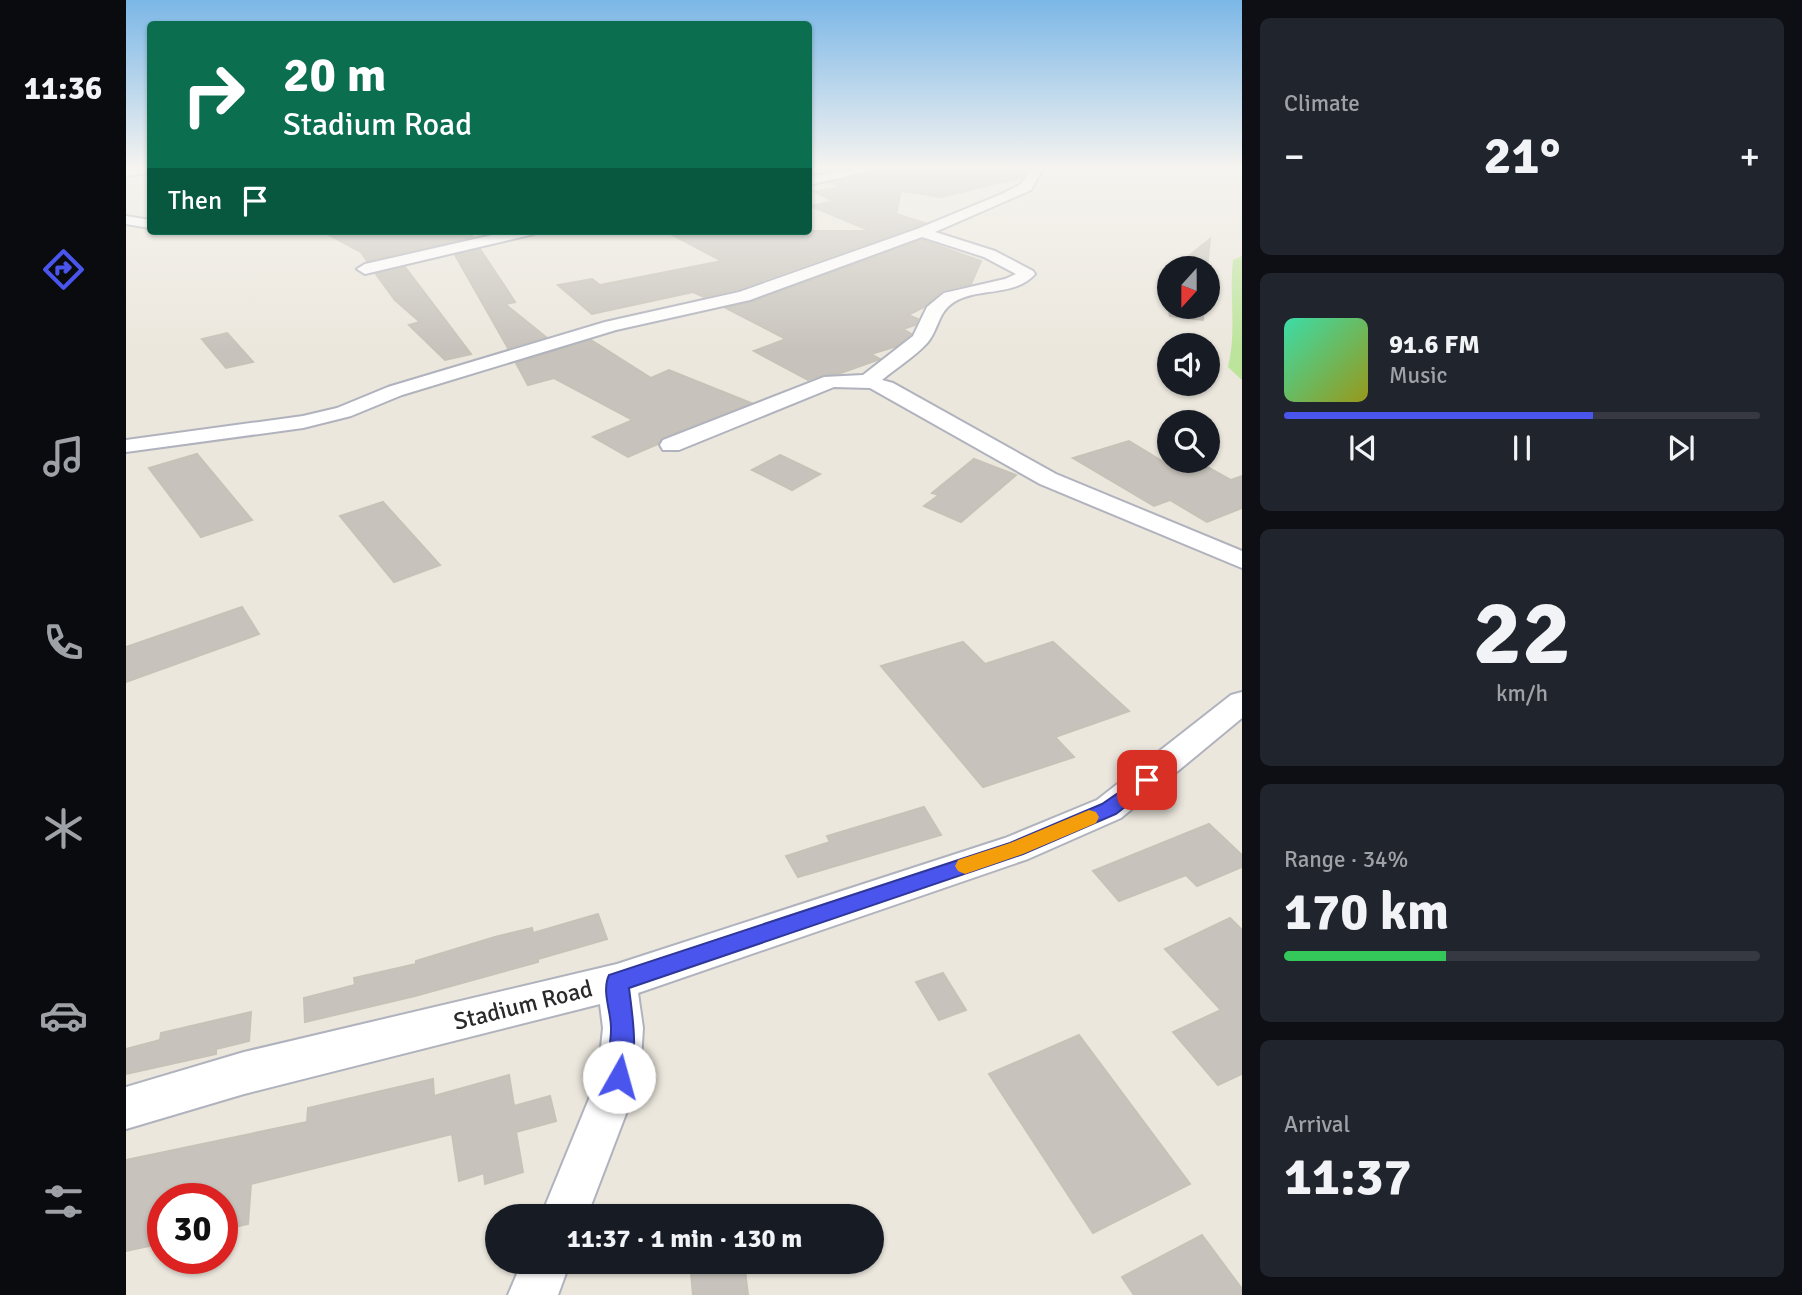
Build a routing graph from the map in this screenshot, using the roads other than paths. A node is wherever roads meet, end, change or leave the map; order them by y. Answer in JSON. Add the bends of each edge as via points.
{"nodes":[{"id":1,"x":931,"y":228,"type":"edge"},
{"id":2,"x":922,"y":232,"type":"junction"},
{"id":3,"x":468,"y":235,"type":"edge"},
{"id":4,"x":508,"y":235,"type":"edge"},
{"id":5,"x":477,"y":241,"type":"junction"},
{"id":6,"x":365,"y":269,"type":"dead end"},
{"id":7,"x":868,"y":381,"type":"junction"},
{"id":8,"x":671,"y":445,"type":"dead end"},
{"id":9,"x":126,"y":446,"type":"edge"},
{"id":10,"x":1242,"y":560,"type":"edge"},
{"id":11,"x":1242,"y":702,"type":"edge"},
{"id":12,"x":617,"y":982,"type":"junction"},
{"id":13,"x":126,"y":1108,"type":"edge"},
{"id":14,"x":569,"y":1204,"type":"edge"},
{"id":15,"x":541,"y":1274,"type":"edge"},
{"id":16,"x":533,"y":1295,"type":"edge"}],
"edges":[{"from":1,"to":2,"type":"street"},
{"from":2,"to":7,"type":"street","via":[[982,250],[1027,274],[1010,283],[950,297],[933,311],[921,339]]},
{"from":2,"to":9,"type":"street","via":[[744,296],[598,330],[395,391],[344,412],[242,432]]},
{"from":3,"to":5,"type":"street"},
{"from":4,"to":5,"type":"street"},
{"from":5,"to":6,"type":"street"},
{"from":7,"to":8,"type":"street","via":[[831,381]]},
{"from":7,"to":10,"type":"street","via":[[1048,480]]},
{"from":11,"to":12,"type":"street","name":"Stadium Road","via":[[1109,809],[1016,849]]},
{"from":12,"to":13,"type":"street","name":"Stadium Road","via":[[244,1073]]},
{"from":12,"to":14,"type":"street","via":[[623,1028],[619,1077]]},
{"from":15,"to":16,"type":"street"}]}
